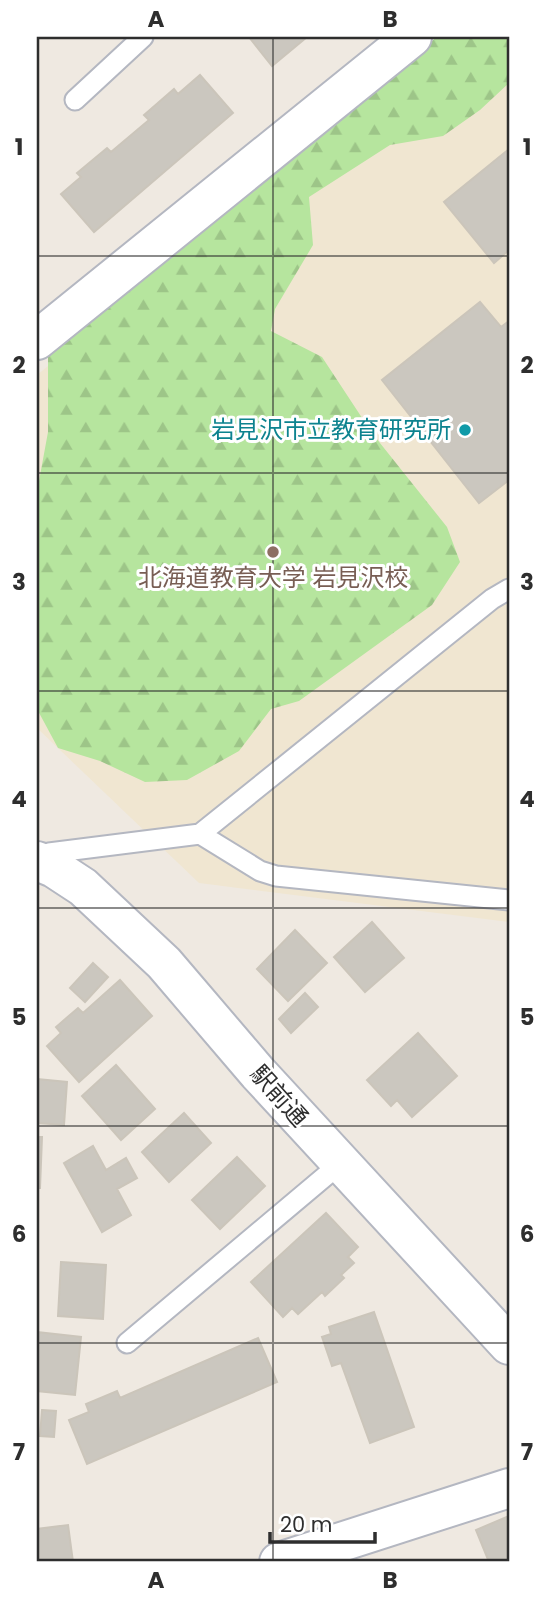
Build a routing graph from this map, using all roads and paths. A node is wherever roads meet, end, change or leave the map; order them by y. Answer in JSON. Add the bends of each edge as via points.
{"nodes":[{"id":1,"x":143,"y":37,"type":"edge"},
{"id":2,"x":412,"y":37,"type":"edge"},
{"id":3,"x":75,"y":100,"type":"dead end"},
{"id":4,"x":37,"y":340,"type":"edge"},
{"id":5,"x":509,"y":589,"type":"edge"},
{"id":6,"x":200,"y":834,"type":"junction"},
{"id":7,"x":41,"y":852,"type":"edge"},
{"id":8,"x":509,"y":900,"type":"edge"},
{"id":9,"x":341,"y":1163,"type":"junction"},
{"id":10,"x":127,"y":1343,"type":"dead end"},
{"id":11,"x":509,"y":1345,"type":"edge"},
{"id":12,"x":509,"y":1488,"type":"edge"},
{"id":13,"x":279,"y":1562,"type":"edge"}],
"edges":[{"from":1,"to":3,"type":"lane"},
{"from":2,"to":4,"type":"street"},
{"from":5,"to":6,"type":"lane","via":[[492,598]]},
{"from":6,"to":7,"type":"lane"},
{"from":6,"to":8,"type":"lane","via":[[276,876]]},
{"from":7,"to":9,"type":"street","name":"駅前通","via":[[164,963]]},
{"from":9,"to":10,"type":"lane"},
{"from":9,"to":11,"type":"street","name":"駅前通"},
{"from":12,"to":13,"type":"street"}]}
